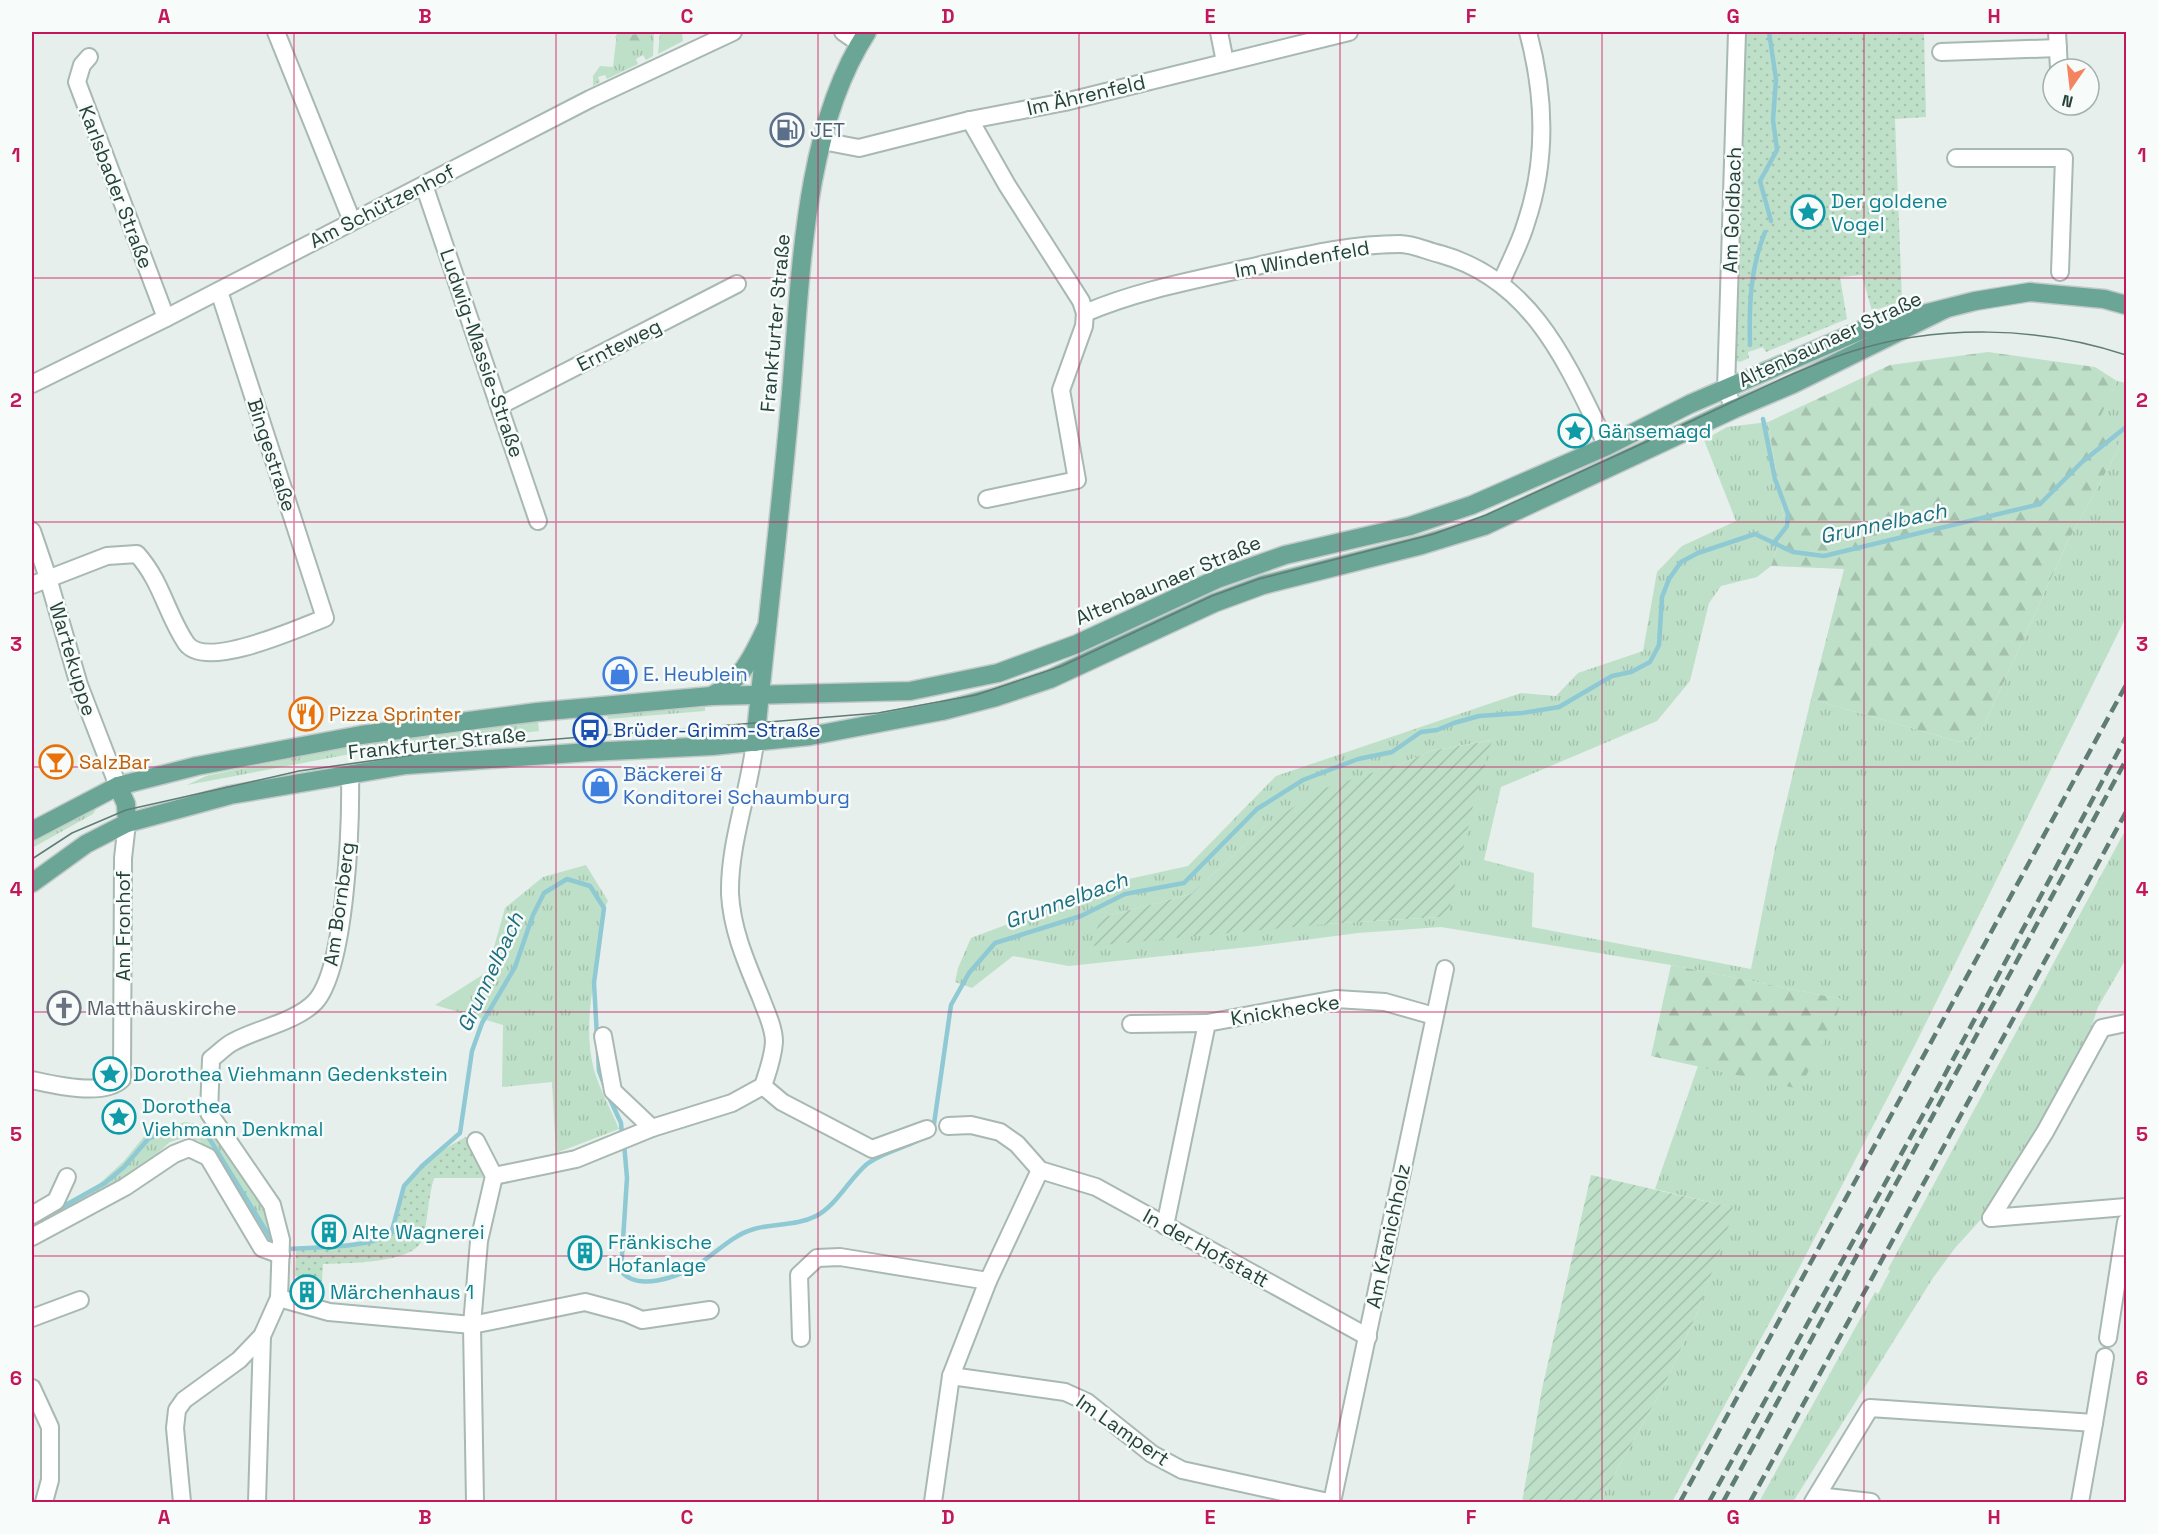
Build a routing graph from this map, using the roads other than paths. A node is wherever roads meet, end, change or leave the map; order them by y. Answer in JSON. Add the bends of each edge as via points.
{"nodes":[{"id":1,"x":276,"y":32,"type":"edge"},
{"id":2,"x":733,"y":32,"type":"edge"},
{"id":3,"x":843,"y":32,"type":"edge"},
{"id":4,"x":1219,"y":32,"type":"edge"},
{"id":5,"x":1349,"y":32,"type":"edge"},
{"id":6,"x":1528,"y":32,"type":"edge"},
{"id":7,"x":1737,"y":32,"type":"edge"},
{"id":8,"x":863,"y":37,"type":"edge"},
{"id":9,"x":2058,"y":40,"type":"edge"},
{"id":10,"x":1941,"y":52,"type":"dead end"},
{"id":11,"x":89,"y":57,"type":"dead end"},
{"id":12,"x":2059,"y":57,"type":"edge"},
{"id":13,"x":1226,"y":62,"type":"junction"},
{"id":14,"x":970,"y":120,"type":"junction"},
{"id":15,"x":822,"y":141,"type":"junction"},
{"id":16,"x":1956,"y":158,"type":"dead end"},
{"id":17,"x":424,"y":185,"type":"junction"},
{"id":18,"x":352,"y":221,"type":"junction"},
{"id":19,"x":2060,"y":272,"type":"dead end"},
{"id":20,"x":1501,"y":283,"type":"junction"},
{"id":21,"x":737,"y":284,"type":"dead end"},
{"id":22,"x":219,"y":291,"type":"junction"},
{"id":23,"x":2127,"y":305,"type":"edge"},
{"id":24,"x":1945,"y":309,"type":"junction"},
{"id":25,"x":1085,"y":313,"type":"junction"},
{"id":26,"x":166,"y":318,"type":"junction"},
{"id":27,"x":32,"y":384,"type":"edge"},
{"id":28,"x":1726,"y":389,"type":"junction"},
{"id":29,"x":501,"y":405,"type":"junction"},
{"id":30,"x":1734,"y":409,"type":"junction"},
{"id":31,"x":1607,"y":446,"type":"junction"},
{"id":32,"x":987,"y":499,"type":"dead end"},
{"id":33,"x":538,"y":521,"type":"dead end"},
{"id":34,"x":32,"y":531,"type":"edge"},
{"id":35,"x":48,"y":578,"type":"junction"},
{"id":36,"x":32,"y":585,"type":"edge"},
{"id":37,"x":766,"y":628,"type":"junction"},
{"id":38,"x":760,"y":695,"type":"junction"},
{"id":39,"x":711,"y":696,"type":"junction"},
{"id":40,"x":755,"y":742,"type":"junction"},
{"id":41,"x":350,"y":774,"type":"junction"},
{"id":42,"x":118,"y":786,"type":"junction"},
{"id":43,"x":127,"y":823,"type":"junction"},
{"id":44,"x":32,"y":831,"type":"edge"},
{"id":45,"x":32,"y":884,"type":"edge"},
{"id":46,"x":1445,"y":969,"type":"dead end"},
{"id":47,"x":1434,"y":1016,"type":"junction"},
{"id":48,"x":1207,"y":1023,"type":"junction"},
{"id":49,"x":2127,"y":1023,"type":"edge"},
{"id":50,"x":1131,"y":1024,"type":"dead end"},
{"id":51,"x":603,"y":1036,"type":"dead end"},
{"id":52,"x":32,"y":1080,"type":"edge"},
{"id":53,"x":763,"y":1086,"type":"junction"},
{"id":54,"x":948,"y":1126,"type":"dead end"},
{"id":55,"x":927,"y":1129,"type":"dead end"},
{"id":56,"x":645,"y":1131,"type":"junction"},
{"id":57,"x":476,"y":1141,"type":"dead end"},
{"id":58,"x":1040,"y":1170,"type":"junction"},
{"id":59,"x":494,"y":1176,"type":"junction"},
{"id":60,"x":67,"y":1177,"type":"dead end"},
{"id":61,"x":2127,"y":1207,"type":"edge"},
{"id":62,"x":32,"y":1215,"type":"edge"},
{"id":63,"x":2127,"y":1222,"type":"edge"},
{"id":64,"x":1165,"y":1226,"type":"junction"},
{"id":65,"x":32,"y":1237,"type":"edge"},
{"id":66,"x":281,"y":1248,"type":"junction"},
{"id":67,"x":988,"y":1281,"type":"junction"},
{"id":68,"x":279,"y":1298,"type":"junction"},
{"id":69,"x":80,"y":1300,"type":"dead end"},
{"id":70,"x":710,"y":1310,"type":"dead end"},
{"id":71,"x":32,"y":1318,"type":"edge"},
{"id":72,"x":472,"y":1325,"type":"junction"},
{"id":73,"x":262,"y":1336,"type":"junction"},
{"id":74,"x":1368,"y":1337,"type":"junction"},
{"id":75,"x":801,"y":1338,"type":"dead end"},
{"id":76,"x":2108,"y":1338,"type":"dead end"},
{"id":77,"x":2105,"y":1357,"type":"dead end"},
{"id":78,"x":951,"y":1376,"type":"junction"},
{"id":79,"x":32,"y":1388,"type":"edge"},
{"id":80,"x":2094,"y":1423,"type":"junction"},
{"id":81,"x":1815,"y":1499,"type":"edge"},
{"id":82,"x":44,"y":1503,"type":"edge"},
{"id":83,"x":182,"y":1503,"type":"edge"},
{"id":84,"x":257,"y":1503,"type":"edge"},
{"id":85,"x":475,"y":1503,"type":"edge"},
{"id":86,"x":933,"y":1503,"type":"edge"},
{"id":87,"x":1330,"y":1503,"type":"edge"},
{"id":88,"x":1871,"y":1503,"type":"edge"},
{"id":89,"x":2080,"y":1503,"type":"edge"}],
"edges":[{"from":1,"to":18,"type":"street"},
{"from":2,"to":17,"type":"street","name":"Am Schützenhof","via":[[590,99]]},
{"from":3,"to":8,"type":"street"},
{"from":4,"to":13,"type":"street"},
{"from":5,"to":13,"type":"street","name":"Im Ährenfeld"},
{"from":6,"to":20,"type":"street","via":[[1540,92],[1542,136],[1536,188],[1525,227]]},
{"from":7,"to":28,"type":"street","name":"Am Goldbach"},
{"from":8,"to":15,"type":"main road","name":"Frankfurter Straße","via":[[838,85]]},
{"from":9,"to":10,"type":"street"},
{"from":9,"to":12,"type":"street"},
{"from":11,"to":26,"type":"street","name":"Karlsbader Straße","via":[[77,82]]},
{"from":13,"to":14,"type":"street","name":"Im Ährenfeld","via":[[1065,102]]},
{"from":14,"to":15,"type":"street","name":"Im Ährenfeld","via":[[860,148]]},
{"from":14,"to":25,"type":"street"},
{"from":15,"to":37,"type":"main road","name":"Frankfurter Straße","via":[[806,223]]},
{"from":16,"to":19,"type":"street","via":[[2064,158]]},
{"from":17,"to":18,"type":"street","name":"Am Schützenhof"},
{"from":17,"to":29,"type":"street","name":"Ludwig-Massie-Straße"},
{"from":18,"to":22,"type":"street","name":"Am Schützenhof"},
{"from":20,"to":25,"type":"street","name":"Im Windenfeld","via":[[1449,256],[1402,244],[1328,250],[1119,299]]},
{"from":20,"to":31,"type":"street","name":"Im Windenfeld","via":[[1537,317],[1565,360]]},
{"from":21,"to":29,"type":"street","name":"Ernteweg"},
{"from":22,"to":26,"type":"street","name":"Am Schützenhof"},
{"from":22,"to":35,"type":"street","name":"Bingestraße","via":[[325,618],[245,648],[201,653],[188,645],[153,573],[137,554],[106,556]]},
{"from":23,"to":24,"type":"main road","name":"Altenbaunaer Straße","via":[[2030,292]]},
{"from":24,"to":28,"type":"main road","name":"Altenbaunaer Straße","via":[[1864,329]]},
{"from":24,"to":30,"type":"main road","name":"Altenbaunaer Straße"},
{"from":25,"to":32,"type":"street","via":[[1061,390],[1077,480]]},
{"from":26,"to":27,"type":"street","name":"Am Schützenhof"},
{"from":28,"to":30,"type":"street","name":"Altenbaunaer Straße"},
{"from":28,"to":31,"type":"main road","name":"Altenbaunaer Straße"},
{"from":29,"to":33,"type":"street","name":"Ludwig-Massie-Straße"},
{"from":30,"to":40,"type":"main road","name":"Altenbaunaer Straße","via":[[1484,526],[1263,585],[1214,603],[1050,678],[996,697],[810,736]]},
{"from":31,"to":38,"type":"main road","name":"Altenbaunaer Straße","via":[[1441,516],[1285,555],[1217,579],[1077,644],[998,673],[910,691]]},
{"from":34,"to":35,"type":"street","name":"Wartekuppe"},
{"from":35,"to":36,"type":"street"},
{"from":35,"to":42,"type":"street","name":"Wartekuppe","via":[[79,685]]},
{"from":37,"to":38,"type":"main road","name":"Frankfurter Straße"},
{"from":37,"to":39,"type":"main road","name":"Frankfurter Straße","via":[[753,656],[733,683]]},
{"from":38,"to":39,"type":"main road","name":"Altenbaunaer Straße"},
{"from":38,"to":40,"type":"main road","name":"Frankfurter Straße"},
{"from":39,"to":42,"type":"main road","name":"Frankfurter Straße","via":[[537,712],[361,735],[197,766]]},
{"from":40,"to":41,"type":"main road","name":"Frankfurter Straße","via":[[461,759]]},
{"from":40,"to":53,"type":"street","via":[[752,774],[730,862],[730,896],[736,934],[774,1040]]},
{"from":41,"to":43,"type":"main road","name":"Frankfurter Straße","via":[[230,795]]},
{"from":41,"to":66,"type":"street","name":"Am Bornberg","via":[[351,804],[340,923],[333,966],[324,988],[314,1003],[231,1043],[212,1059],[209,1113],[272,1205]]},
{"from":42,"to":43,"type":"main road","via":[[126,804]]},
{"from":42,"to":44,"type":"main road","name":"Frankfurter Straße"},
{"from":43,"to":45,"type":"main road","name":"Frankfurter Straße","via":[[86,844]]},
{"from":43,"to":52,"type":"street","name":"Am Fronhof","via":[[123,858],[122,1079],[107,1088],[57,1086]]},
{"from":46,"to":47,"type":"street","name":"Am Kranichholz"},
{"from":47,"to":48,"type":"street","name":"Knickhecke","via":[[1385,1002],[1336,999]]},
{"from":47,"to":74,"type":"street","name":"Am Kranichholz"},
{"from":48,"to":50,"type":"street","name":"Knickhecke"},
{"from":48,"to":64,"type":"street","name":"Knickhecke"},
{"from":49,"to":61,"type":"street","via":[[2102,1028],[1991,1218]]},
{"from":51,"to":56,"type":"street","via":[[614,1091]]},
{"from":53,"to":55,"type":"street","via":[[782,1102],[872,1149]]},
{"from":53,"to":56,"type":"street","via":[[732,1103]]},
{"from":54,"to":58,"type":"street","via":[[971,1125],[999,1132],[1017,1144]]},
{"from":56,"to":59,"type":"street","via":[[567,1161]]},
{"from":57,"to":59,"type":"street"},
{"from":58,"to":64,"type":"street","name":"In der Hofstatt","via":[[1096,1187]]},
{"from":58,"to":67,"type":"street"},
{"from":59,"to":72,"type":"street","via":[[478,1241]]},
{"from":60,"to":62,"type":"street","via":[[56,1201]]},
{"from":63,"to":76,"type":"street"},
{"from":64,"to":74,"type":"street","name":"In der Hofstatt"},
{"from":65,"to":66,"type":"street","via":[[189,1148],[208,1157],[262,1248]]},
{"from":66,"to":68,"type":"street"},
{"from":67,"to":75,"type":"street","via":[[840,1257],[816,1258],[799,1275]]},
{"from":67,"to":78,"type":"street"},
{"from":68,"to":72,"type":"street","via":[[329,1312]]},
{"from":68,"to":73,"type":"street"},
{"from":69,"to":71,"type":"street"},
{"from":70,"to":72,"type":"street","via":[[642,1320],[585,1302]]},
{"from":72,"to":85,"type":"street"},
{"from":73,"to":83,"type":"street","via":[[177,1410]]},
{"from":73,"to":84,"type":"street"},
{"from":74,"to":87,"type":"street","name":"Am Kranichholz"},
{"from":77,"to":80,"type":"street"},
{"from":78,"to":86,"type":"street"},
{"from":78,"to":87,"type":"street","name":"Im Lampert","via":[[1065,1392],[1087,1402],[1152,1454],[1182,1470]]},
{"from":79,"to":82,"type":"street","via":[[50,1427],[50,1480]]},
{"from":80,"to":81,"type":"street","via":[[1870,1408]]},
{"from":80,"to":89,"type":"street"},
{"from":81,"to":88,"type":"street"}]}
